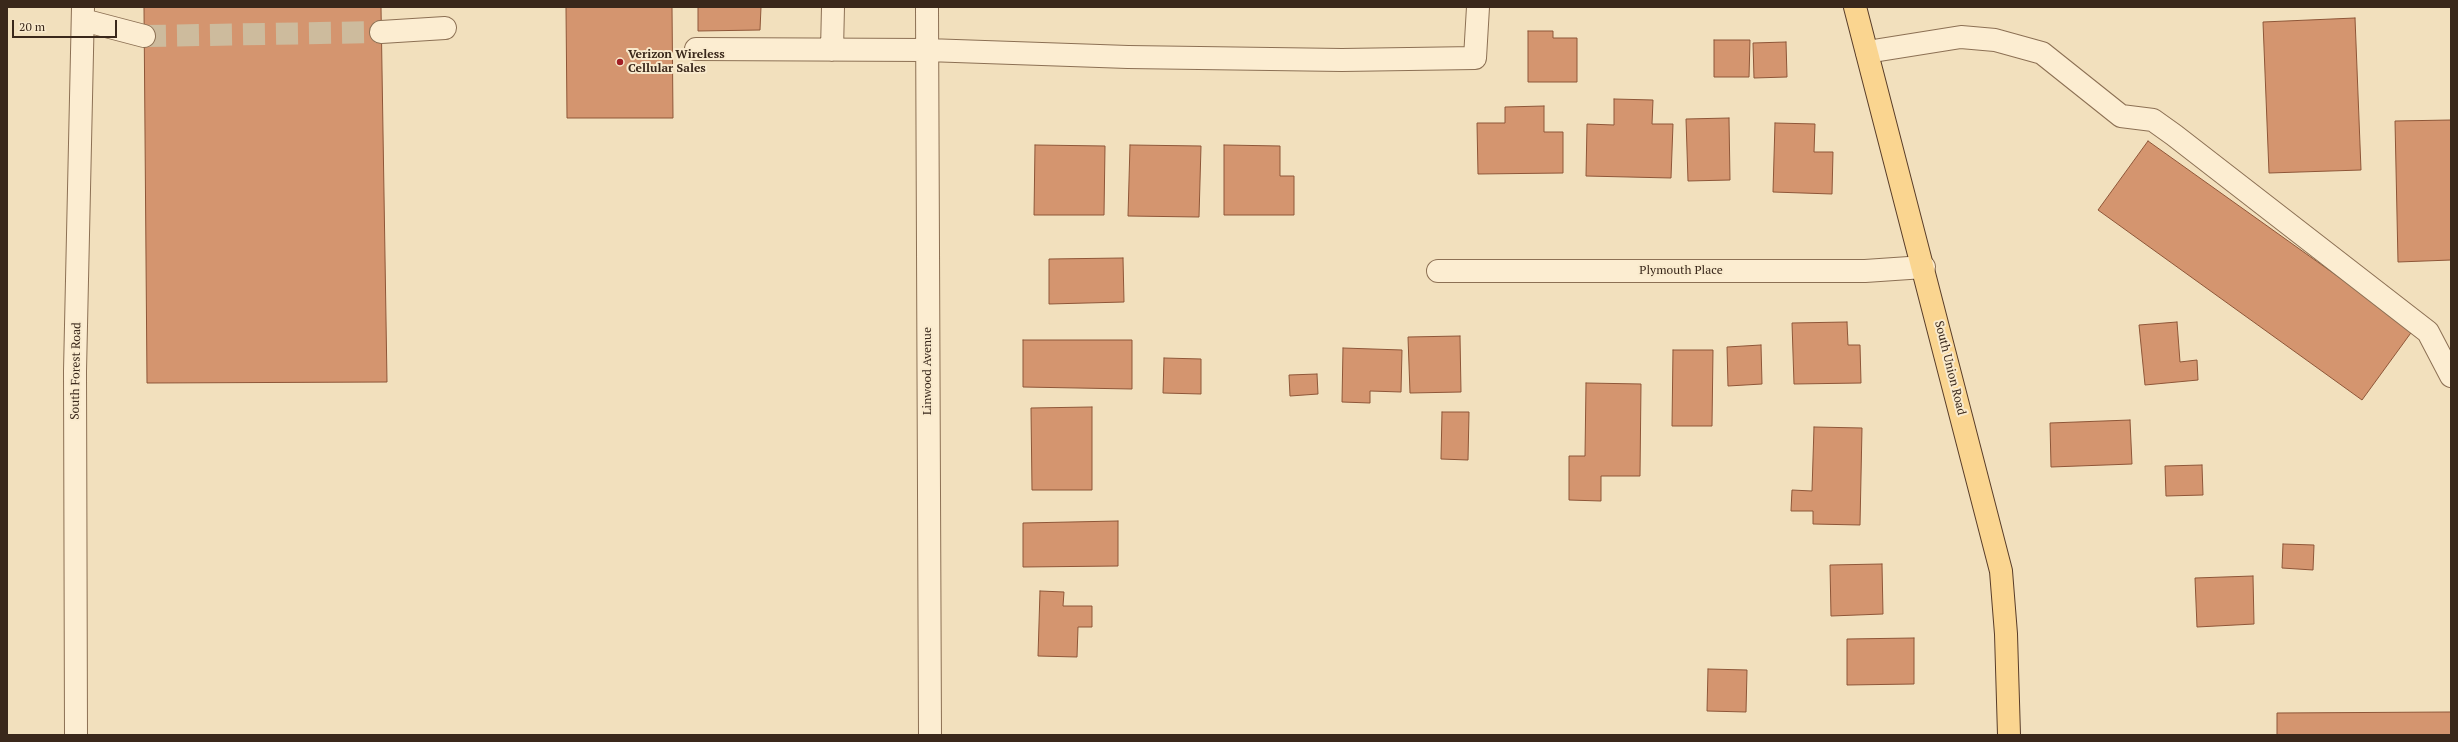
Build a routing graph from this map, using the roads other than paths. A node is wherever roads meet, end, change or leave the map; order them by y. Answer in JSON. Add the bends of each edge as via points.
{"nodes":[{"id":1,"x":833,"y":7,"type":"edge"},
{"id":2,"x":927,"y":7,"type":"edge"},
{"id":3,"x":1478,"y":7,"type":"edge"},
{"id":4,"x":1854,"y":7,"type":"edge"},
{"id":5,"x":83,"y":14,"type":"edge"},
{"id":6,"x":445,"y":28,"type":"dead end"},
{"id":7,"x":381,"y":32,"type":"tunnel mouth"},
{"id":8,"x":144,"y":36,"type":"tunnel mouth"},
{"id":9,"x":696,"y":49,"type":"dead end"},
{"id":10,"x":832,"y":50,"type":"junction"},
{"id":11,"x":927,"y":50,"type":"junction"},
{"id":12,"x":1867,"y":52,"type":"junction"},
{"id":13,"x":1924,"y":268,"type":"junction"},
{"id":14,"x":1438,"y":271,"type":"dead end"},
{"id":15,"x":2451,"y":376,"type":"edge"},
{"id":16,"x":76,"y":735,"type":"edge"},
{"id":17,"x":930,"y":735,"type":"edge"},
{"id":18,"x":2009,"y":735,"type":"edge"}],
"edges":[{"from":1,"to":10,"type":"street"},
{"from":2,"to":11,"type":"street","name":"Linwood Avenue"},
{"from":3,"to":11,"type":"street","via":[[1475,58],[1318,60]]},
{"from":4,"to":12,"type":"main road","name":"South Union Road"},
{"from":5,"to":8,"type":"street"},
{"from":5,"to":16,"type":"street","name":"South Forest Road","via":[[75,370]]},
{"from":6,"to":7,"type":"street"},
{"from":9,"to":10,"type":"street"},
{"from":10,"to":11,"type":"street"},
{"from":11,"to":17,"type":"street","name":"Linwood Avenue"},
{"from":12,"to":13,"type":"main road","name":"South Union Road"},
{"from":12,"to":15,"type":"street","via":[[1961,37],[1995,40],[2042,53],[2121,116],[2153,120],[2174,135],[2428,332]]},
{"from":13,"to":14,"type":"street","name":"Plymouth Place","via":[[1865,271]]},
{"from":13,"to":18,"type":"main road","name":"South Union Road","via":[[2001,571]]}]}
